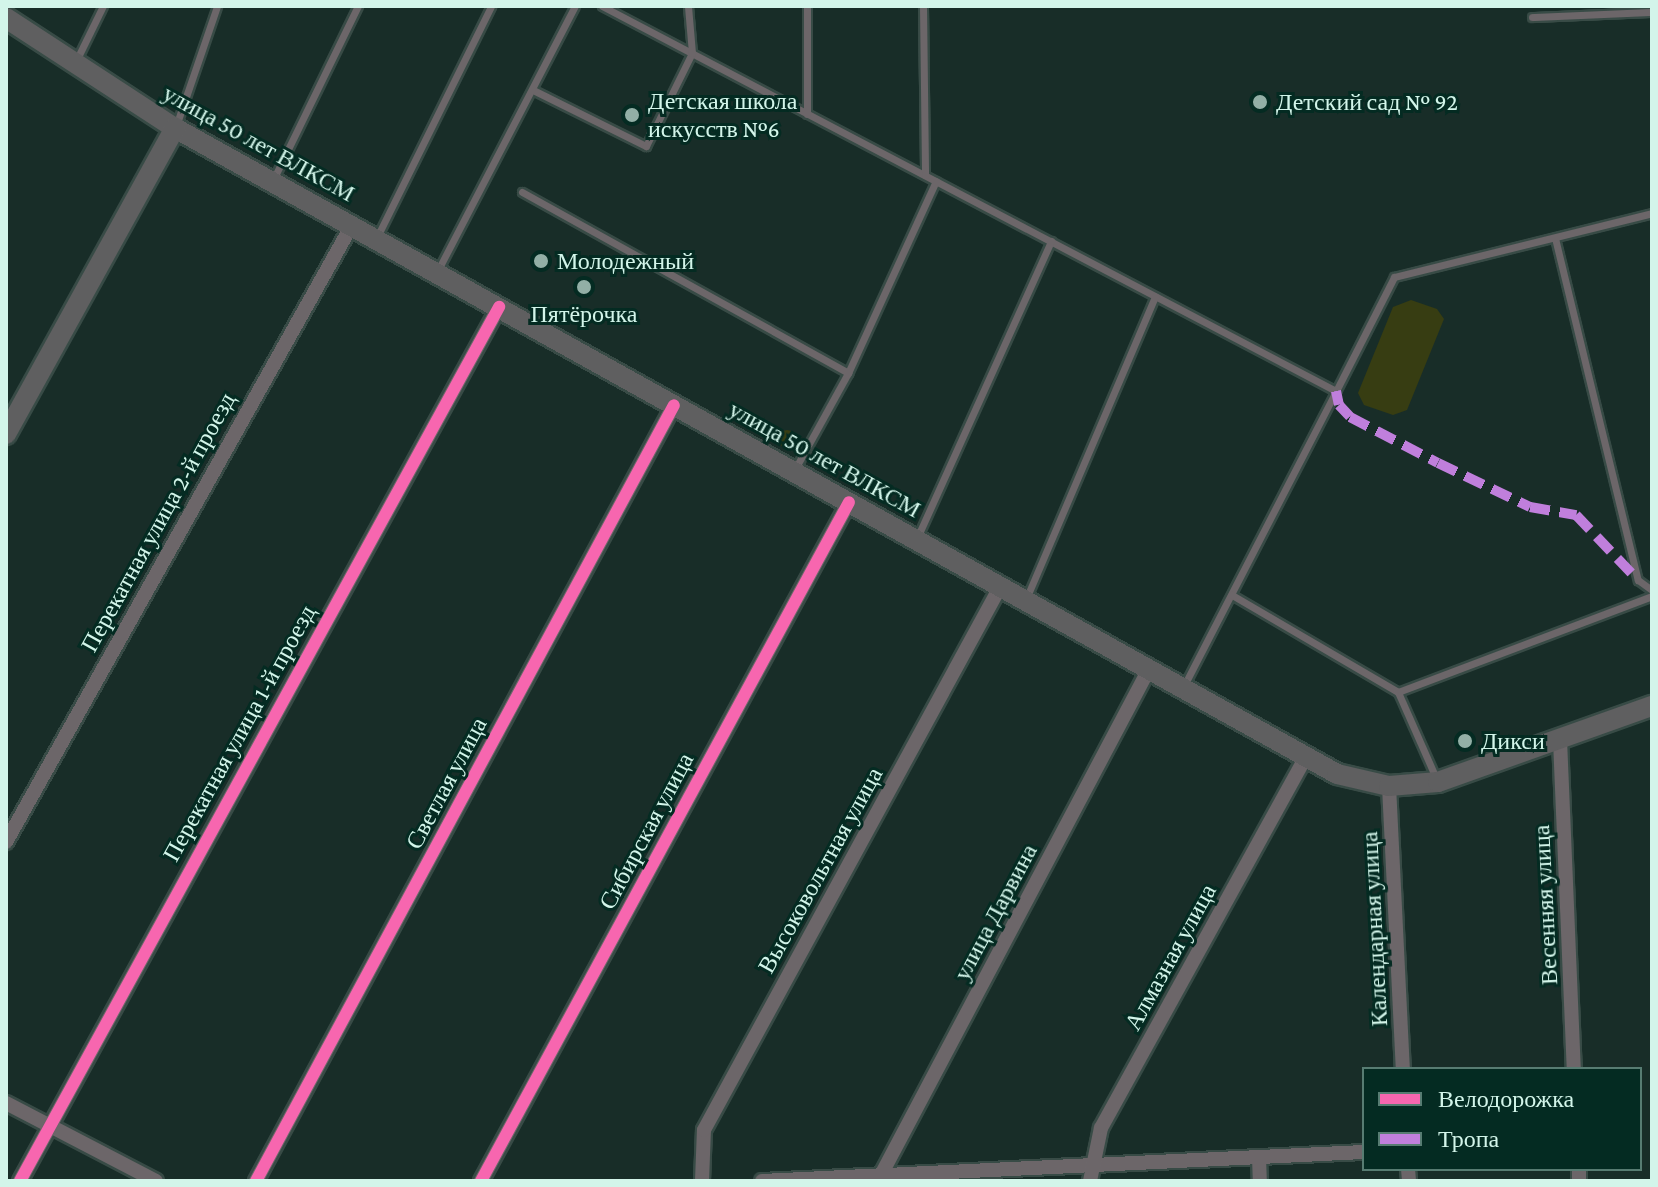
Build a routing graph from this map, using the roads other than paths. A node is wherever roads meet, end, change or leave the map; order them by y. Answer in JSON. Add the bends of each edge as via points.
{"nodes":[{"id":1,"x":103,"y":6,"type":"edge"},
{"id":2,"x":217,"y":6,"type":"edge"},
{"id":3,"x":358,"y":6,"type":"edge"},
{"id":4,"x":491,"y":6,"type":"edge"},
{"id":5,"x":575,"y":6,"type":"edge"},
{"id":6,"x":602,"y":6,"type":"edge"},
{"id":7,"x":688,"y":6,"type":"edge"},
{"id":8,"x":807,"y":6,"type":"edge"},
{"id":9,"x":923,"y":6,"type":"edge"},
{"id":10,"x":1652,"y":12,"type":"edge"},
{"id":11,"x":1532,"y":17,"type":"dead end"},
{"id":12,"x":8,"y":24,"type":"edge"},
{"id":13,"x":692,"y":53,"type":"junction"},
{"id":14,"x":76,"y":61,"type":"junction"},
{"id":15,"x":535,"y":91,"type":"junction"},
{"id":16,"x":807,"y":114,"type":"junction"},
{"id":17,"x":175,"y":128,"type":"junction"},
{"id":18,"x":925,"y":175,"type":"junction"},
{"id":19,"x":273,"y":181,"type":"junction"},
{"id":20,"x":936,"y":181,"type":"junction"},
{"id":21,"x":522,"y":192,"type":"dead end"},
{"id":22,"x":1652,"y":213,"type":"edge"},
{"id":23,"x":352,"y":225,"type":"junction"},
{"id":24,"x":1555,"y":238,"type":"junction"},
{"id":25,"x":376,"y":239,"type":"junction"},
{"id":26,"x":1051,"y":241,"type":"junction"},
{"id":27,"x":436,"y":272,"type":"junction"},
{"id":28,"x":1155,"y":296,"type":"junction"},
{"id":29,"x":499,"y":307,"type":"junction"},
{"id":30,"x":848,"y":373,"type":"junction"},
{"id":31,"x":1336,"y":391,"type":"junction"},
{"id":32,"x":674,"y":405,"type":"junction"},
{"id":33,"x":6,"y":434,"type":"edge"},
{"id":34,"x":794,"y":471,"type":"junction"},
{"id":35,"x":849,"y":502,"type":"junction"},
{"id":36,"x":916,"y":540,"type":"junction"},
{"id":37,"x":1000,"y":587,"type":"junction"},
{"id":38,"x":1652,"y":593,"type":"edge"},
{"id":39,"x":1232,"y":595,"type":"junction"},
{"id":40,"x":1025,"y":601,"type":"junction"},
{"id":41,"x":1148,"y":671,"type":"junction"},
{"id":42,"x":1182,"y":690,"type":"junction"},
{"id":43,"x":1398,"y":692,"type":"junction"},
{"id":44,"x":1652,"y":706,"type":"edge"},
{"id":45,"x":1560,"y":740,"type":"junction"},
{"id":46,"x":1305,"y":759,"type":"junction"},
{"id":47,"x":1438,"y":782,"type":"junction"},
{"id":48,"x":1389,"y":786,"type":"junction"},
{"id":49,"x":6,"y":842,"type":"edge"},
{"id":50,"x":1403,"y":1067,"type":"edge"},
{"id":51,"x":1574,"y":1067,"type":"edge"},
{"id":52,"x":6,"y":1103,"type":"edge"},
{"id":53,"x":47,"y":1126,"type":"junction"},
{"id":54,"x":1362,"y":1152,"type":"edge"},
{"id":55,"x":1259,"y":1157,"type":"junction"},
{"id":56,"x":1090,"y":1164,"type":"junction"},
{"id":57,"x":881,"y":1175,"type":"junction"},
{"id":58,"x":913,"y":1177,"type":"edge"},
{"id":59,"x":20,"y":1181,"type":"edge"},
{"id":60,"x":156,"y":1181,"type":"edge"},
{"id":61,"x":256,"y":1181,"type":"edge"},
{"id":62,"x":481,"y":1181,"type":"edge"},
{"id":63,"x":702,"y":1181,"type":"edge"},
{"id":64,"x":762,"y":1181,"type":"edge"},
{"id":65,"x":1090,"y":1181,"type":"edge"},
{"id":66,"x":1260,"y":1181,"type":"edge"}],
"edges":[{"from":1,"to":14,"type":"lane"},
{"from":2,"to":17,"type":"lane"},
{"from":3,"to":19,"type":"lane"},
{"from":4,"to":25,"type":"lane"},
{"from":5,"to":15,"type":"lane"},
{"from":6,"to":13,"type":"lane"},
{"from":7,"to":13,"type":"lane"},
{"from":8,"to":16,"type":"lane"},
{"from":9,"to":18,"type":"lane"},
{"from":10,"to":11,"type":"lane"},
{"from":12,"to":14,"type":"main road","name":"улица 50 лет ВЛКСМ"},
{"from":13,"to":15,"type":"lane","via":[[646,146]]},
{"from":13,"to":16,"type":"lane"},
{"from":14,"to":17,"type":"main road","name":"улица 50 лет ВЛКСМ"},
{"from":15,"to":27,"type":"lane"},
{"from":16,"to":18,"type":"lane"},
{"from":17,"to":19,"type":"main road","name":"улица 50 лет ВЛКСМ"},
{"from":17,"to":33,"type":"main road"},
{"from":18,"to":20,"type":"lane"},
{"from":19,"to":23,"type":"main road","name":"улица 50 лет ВЛКСМ"},
{"from":20,"to":26,"type":"lane"},
{"from":20,"to":30,"type":"lane"},
{"from":21,"to":30,"type":"lane"},
{"from":22,"to":24,"type":"lane"},
{"from":23,"to":25,"type":"main road","name":"улица 50 лет ВЛКСМ"},
{"from":23,"to":49,"type":"street","name":"Перекатная улица 2-й проезд"},
{"from":24,"to":31,"type":"lane","via":[[1394,277]]},
{"from":24,"to":38,"type":"lane","via":[[1638,580]]},
{"from":25,"to":27,"type":"main road","name":"улица 50 лет ВЛКСМ"},
{"from":26,"to":28,"type":"lane"},
{"from":26,"to":36,"type":"lane"},
{"from":27,"to":29,"type":"main road","name":"улица 50 лет ВЛКСМ"},
{"from":28,"to":31,"type":"lane"},
{"from":28,"to":40,"type":"lane"},
{"from":29,"to":32,"type":"main road","name":"улица 50 лет ВЛКСМ"},
{"from":29,"to":53,"type":"street","name":"Перекатная улица 1-й проезд"},
{"from":30,"to":34,"type":"lane"},
{"from":31,"to":39,"type":"lane"},
{"from":32,"to":34,"type":"main road","name":"улица 50 лет ВЛКСМ"},
{"from":32,"to":61,"type":"street","name":"Светлая улица"},
{"from":34,"to":35,"type":"main road","name":"улица 50 лет ВЛКСМ"},
{"from":35,"to":36,"type":"main road","name":"улица 50 лет ВЛКСМ"},
{"from":35,"to":62,"type":"street","name":"Сибирская улица"},
{"from":36,"to":37,"type":"main road","name":"улица 50 лет ВЛКСМ"},
{"from":37,"to":40,"type":"main road","name":"улица 50 лет ВЛКСМ"},
{"from":37,"to":63,"type":"street","name":"Высоковольтная улица","via":[[704,1130]]},
{"from":38,"to":43,"type":"lane"},
{"from":39,"to":42,"type":"lane"},
{"from":39,"to":43,"type":"lane"},
{"from":40,"to":41,"type":"main road","name":"улица 50 лет ВЛКСМ"},
{"from":41,"to":42,"type":"main road","name":"улица 50 лет ВЛКСМ"},
{"from":41,"to":57,"type":"street","name":"улица Дарвина"},
{"from":42,"to":46,"type":"main road","name":"улица 50 лет ВЛКСМ"},
{"from":43,"to":47,"type":"lane"},
{"from":44,"to":45,"type":"main road","name":"улица 50 лет ВЛКСМ"},
{"from":45,"to":47,"type":"main road","name":"улица 50 лет ВЛКСМ"},
{"from":45,"to":51,"type":"street","name":"Весенняя улица"},
{"from":46,"to":48,"type":"main road","name":"улица 50 лет ВЛКСМ","via":[[1337,774]]},
{"from":46,"to":56,"type":"street","name":"Алмазная улица","via":[[1101,1128]]},
{"from":47,"to":48,"type":"main road","name":"улица 50 лет ВЛКСМ"},
{"from":48,"to":50,"type":"street","name":"Календарная улица"},
{"from":52,"to":53,"type":"street"},
{"from":53,"to":59,"type":"street","name":"Перекатная улица 1-й проезд"},
{"from":53,"to":60,"type":"street"},
{"from":54,"to":55,"type":"street"},
{"from":55,"to":56,"type":"street"},
{"from":55,"to":66,"type":"street"},
{"from":56,"to":58,"type":"street"},
{"from":56,"to":65,"type":"street","name":"Алмазная улица"},
{"from":57,"to":58,"type":"street"},
{"from":57,"to":64,"type":"street"}]}
